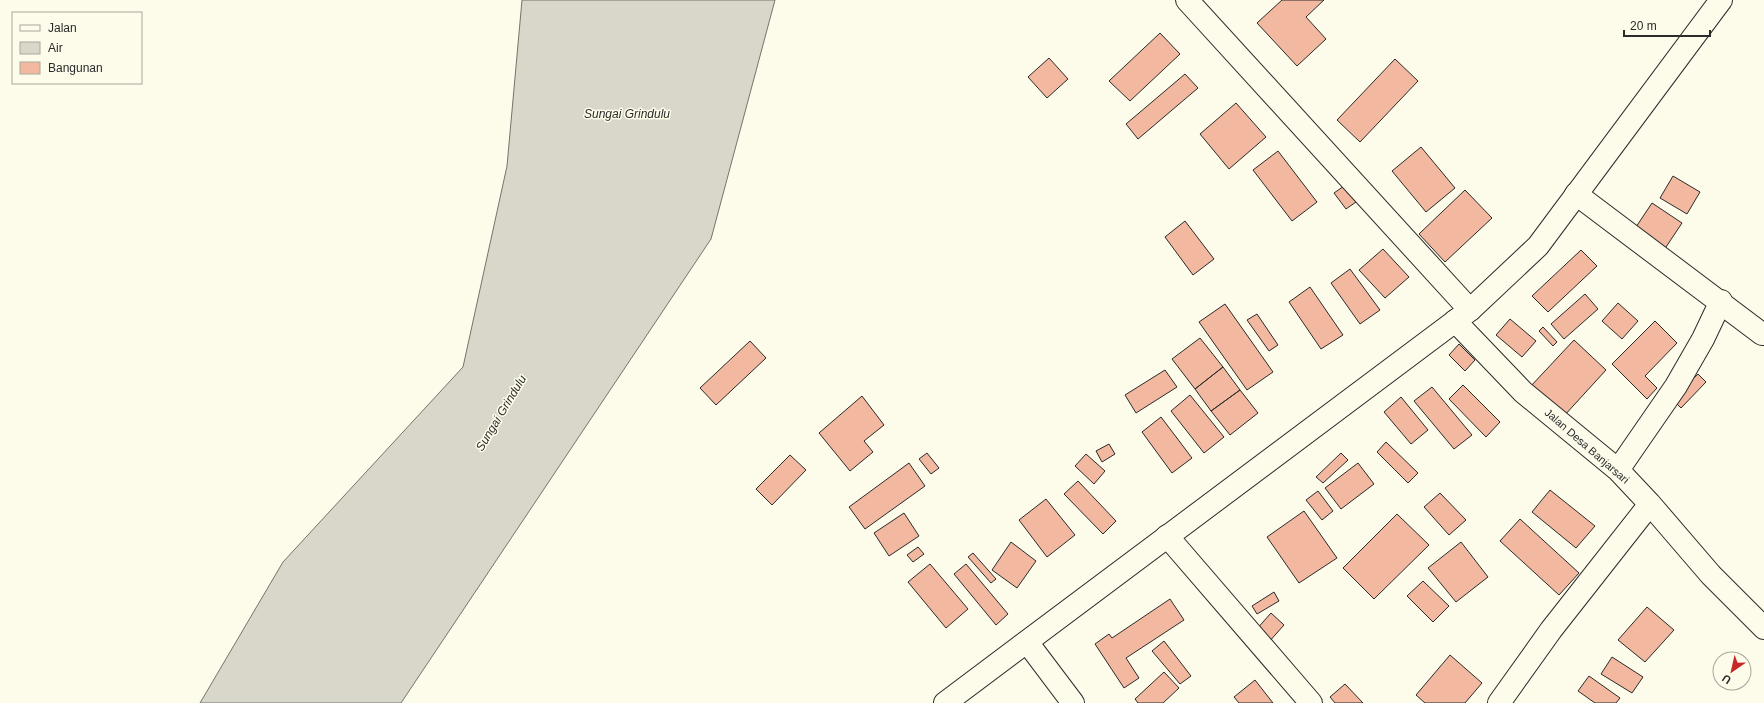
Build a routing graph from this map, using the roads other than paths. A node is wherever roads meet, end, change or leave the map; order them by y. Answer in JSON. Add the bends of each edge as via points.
{"nodes":[{"id":1,"x":1187,"y":0,"type":"edge"},
{"id":2,"x":1721,"y":0,"type":"edge"},
{"id":3,"x":1576,"y":194,"type":"junction"},
{"id":4,"x":1721,"y":301,"type":"junction"},
{"id":5,"x":1462,"y":315,"type":"junction"},
{"id":6,"x":1762,"y":334,"type":"dead end"},
{"id":7,"x":1618,"y":470,"type":"junction"},
{"id":8,"x":1650,"y":504,"type":"junction"},
{"id":9,"x":1167,"y":536,"type":"junction"},
{"id":10,"x":1764,"y":628,"type":"edge"},
{"id":11,"x":1027,"y":642,"type":"junction"},
{"id":12,"x":945,"y":703,"type":"edge"},
{"id":13,"x":1073,"y":703,"type":"edge"},
{"id":14,"x":1310,"y":703,"type":"edge"},
{"id":15,"x":1499,"y":703,"type":"edge"}],
"edges":[{"from":1,"to":5,"type":"street","name":"Jalan Desa Banjarsari"},
{"from":2,"to":3,"type":"street"},
{"from":3,"to":4,"type":"street"},
{"from":3,"to":5,"type":"street","via":[[1538,246]]},
{"from":4,"to":6,"type":"street"},
{"from":4,"to":7,"type":"street","via":[[1676,386]]},
{"from":5,"to":7,"type":"street","name":"Jalan Desa Banjarsari","via":[[1523,392]]},
{"from":5,"to":9,"type":"street"},
{"from":7,"to":8,"type":"street","name":"Jalan Desa Banjarsari"},
{"from":8,"to":10,"type":"street","name":"Jalan Desa Banjarsari","via":[[1711,575]]},
{"from":8,"to":15,"type":"street","via":[[1551,630]]},
{"from":9,"to":11,"type":"street"},
{"from":9,"to":14,"type":"street"},
{"from":11,"to":12,"type":"street"},
{"from":11,"to":13,"type":"street"}]}
